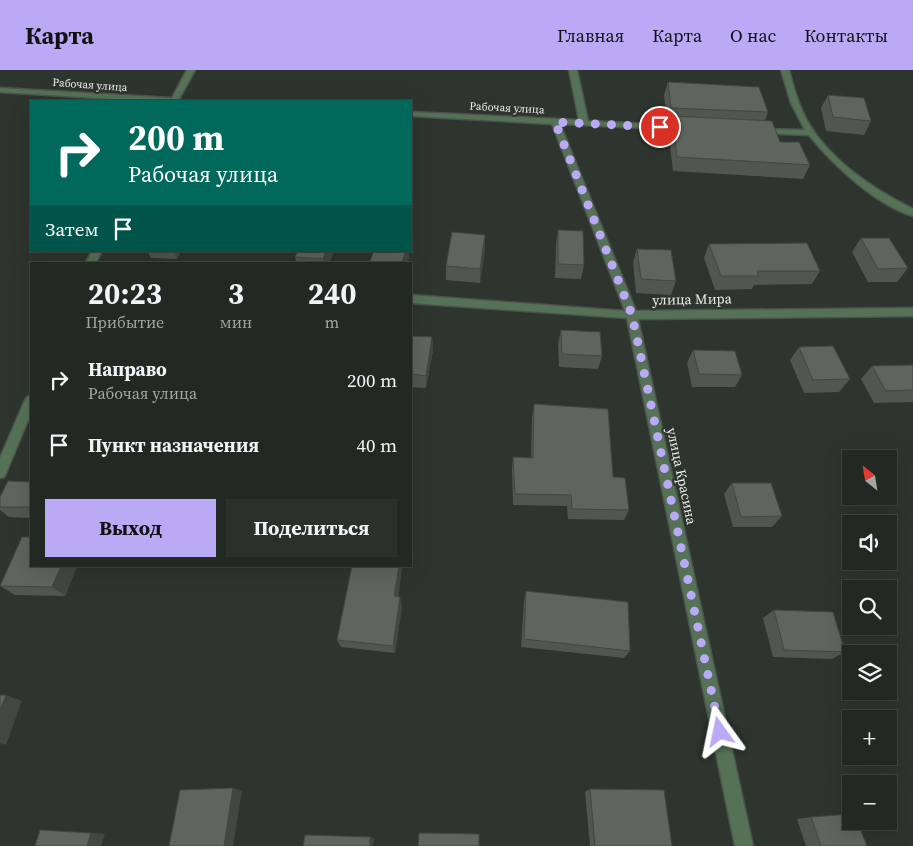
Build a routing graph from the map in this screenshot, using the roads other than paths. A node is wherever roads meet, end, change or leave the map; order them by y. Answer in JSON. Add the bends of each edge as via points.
{"nodes":[{"id":1,"x":192,"y":70,"type":"edge"},
{"id":2,"x":573,"y":70,"type":"edge"},
{"id":3,"x":785,"y":70,"type":"edge"},
{"id":4,"x":0,"y":90,"type":"edge"},
{"id":5,"x":159,"y":100,"type":"edge"},
{"id":6,"x":176,"y":100,"type":"edge"},
{"id":7,"x":412,"y":114,"type":"edge"},
{"id":8,"x":555,"y":122,"type":"junction"},
{"id":9,"x":584,"y":124,"type":"junction"},
{"id":10,"x":693,"y":128,"type":"edge"},
{"id":11,"x":752,"y":130,"type":"edge"},
{"id":12,"x":811,"y":133,"type":"junction"},
{"id":13,"x":913,"y":213,"type":"edge"},
{"id":14,"x":412,"y":299,"type":"edge"},
{"id":15,"x":913,"y":312,"type":"edge"},
{"id":16,"x":632,"y":315,"type":"junction"},
{"id":17,"x":30,"y":402,"type":"edge"},
{"id":18,"x":0,"y":473,"type":"edge"},
{"id":19,"x":744,"y":846,"type":"edge"}],
"edges":[{"from":1,"to":6,"type":"street"},
{"from":2,"to":9,"type":"street"},
{"from":3,"to":12,"type":"street","via":[[793,101]]},
{"from":4,"to":5,"type":"street","name":"Рабочая улица"},
{"from":7,"to":8,"type":"street","name":"Рабочая улица"},
{"from":8,"to":9,"type":"street","name":"Рабочая улица"},
{"from":8,"to":16,"type":"street","name":"улица Красина"},
{"from":9,"to":10,"type":"street","name":"Рабочая улица"},
{"from":11,"to":12,"type":"street"},
{"from":12,"to":13,"type":"street","via":[[864,182]]},
{"from":14,"to":16,"type":"street","name":"улица Мира"},
{"from":15,"to":16,"type":"street","name":"улица Мира"},
{"from":16,"to":19,"type":"street","name":"улица Красина"},
{"from":17,"to":18,"type":"street"}]}
